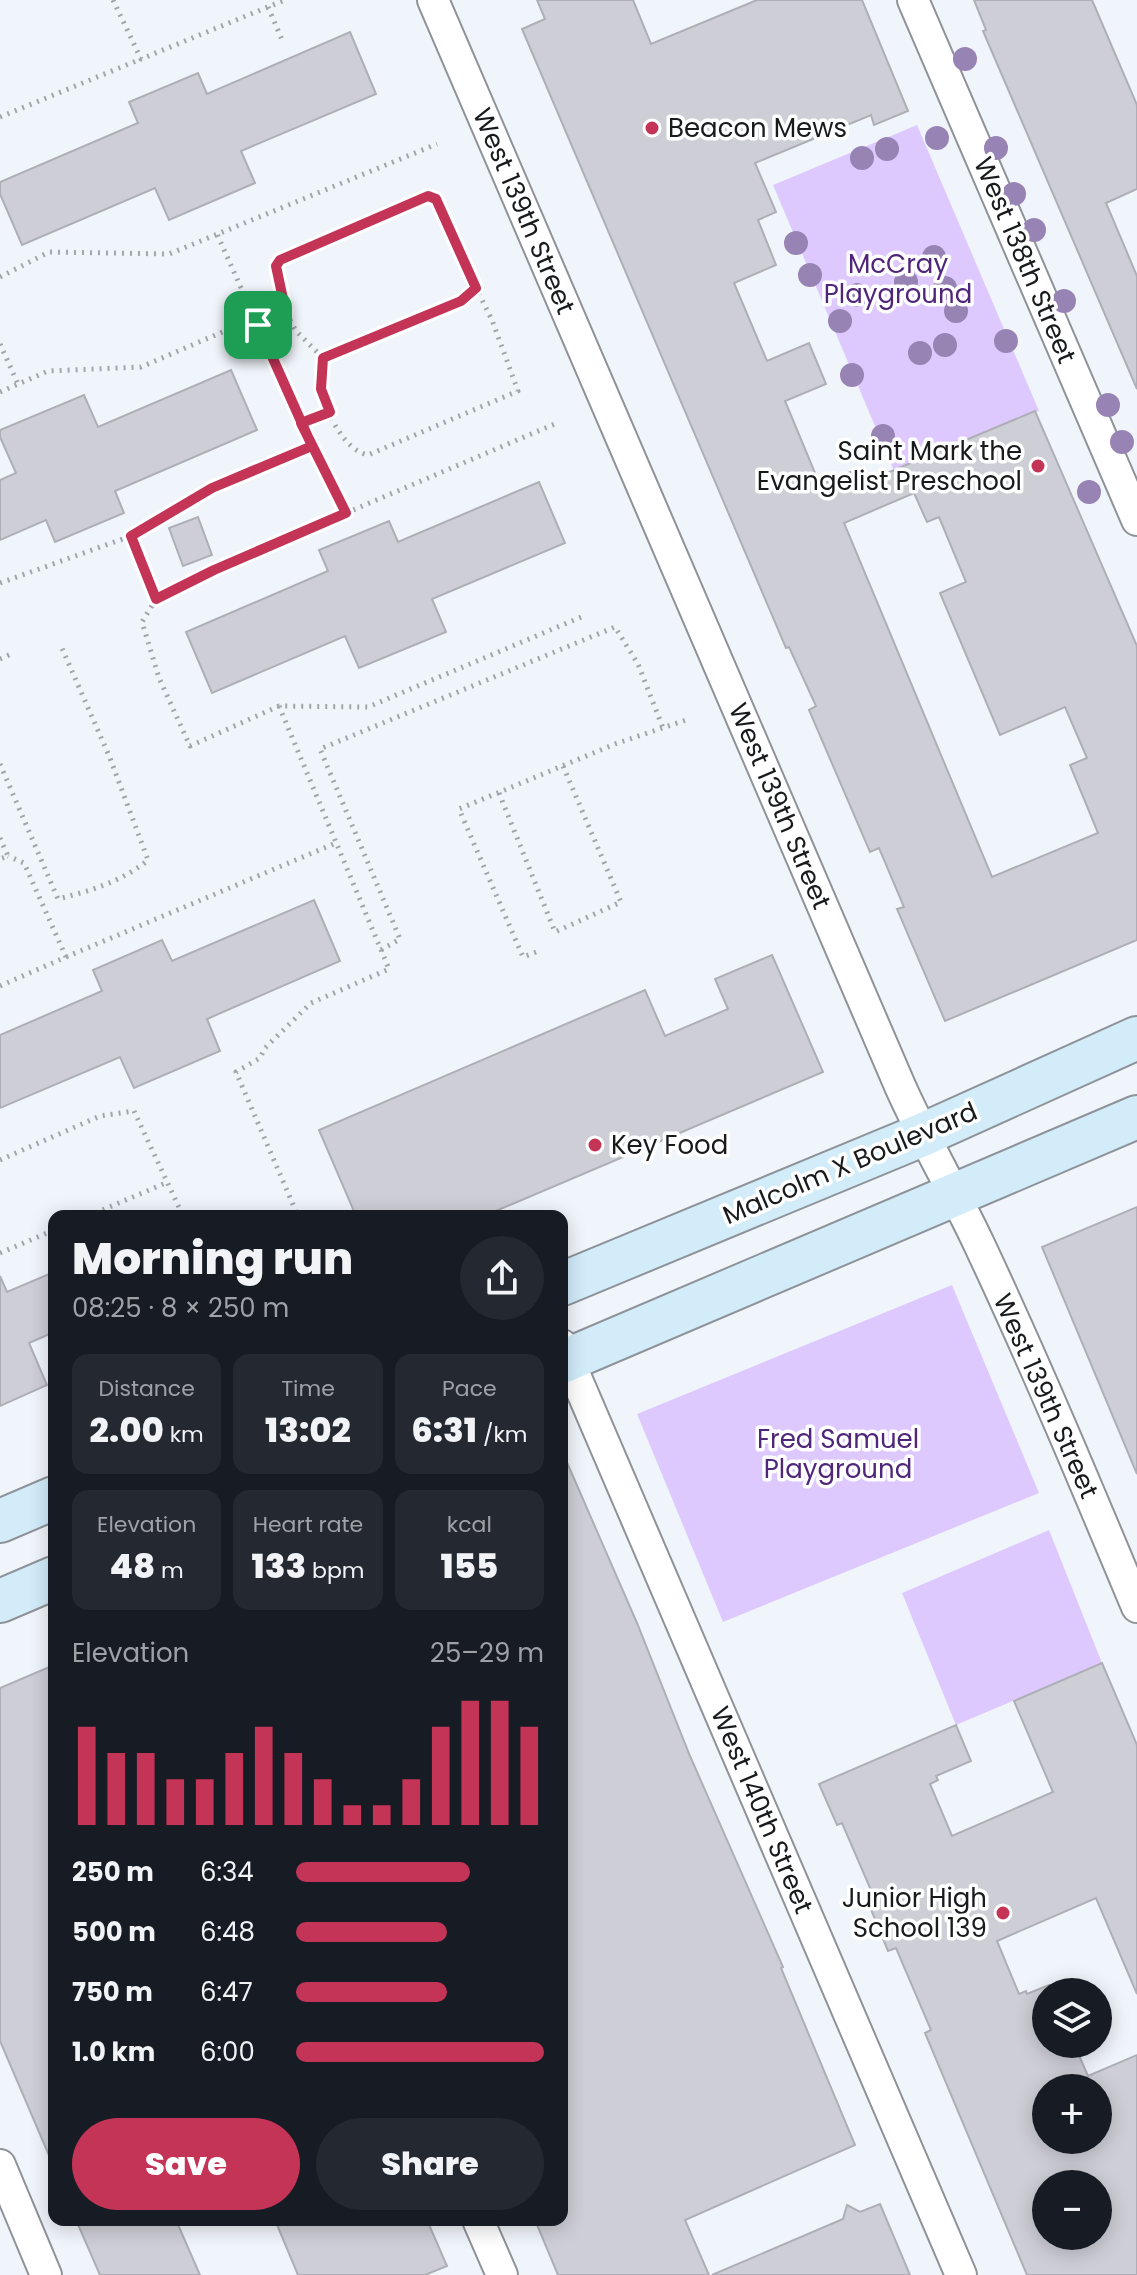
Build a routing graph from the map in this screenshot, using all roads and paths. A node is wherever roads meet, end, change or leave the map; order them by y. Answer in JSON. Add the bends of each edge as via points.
{"nodes":[{"id":1,"x":113,"y":0,"type":"edge"},
{"id":2,"x":285,"y":0,"type":"edge"},
{"id":3,"x":433,"y":0,"type":"edge"},
{"id":4,"x":913,"y":0,"type":"edge"},
{"id":5,"x":268,"y":7,"type":"junction"},
{"id":6,"x":283,"y":42,"type":"dead end"},
{"id":7,"x":141,"y":59,"type":"junction"},
{"id":8,"x":0,"y":117,"type":"edge"},
{"id":9,"x":437,"y":144,"type":"dead end"},
{"id":10,"x":217,"y":234,"type":"junction"},
{"id":11,"x":0,"y":277,"type":"edge"},
{"id":12,"x":476,"y":288,"type":"junction"},
{"id":13,"x":286,"y":313,"type":"junction"},
{"id":14,"x":255,"y":318,"type":"junction"},
{"id":15,"x":258,"y":325,"type":"junction"},
{"id":16,"x":0,"y":344,"type":"edge"},
{"id":17,"x":323,"y":358,"type":"junction"},
{"id":18,"x":18,"y":384,"type":"junction"},
{"id":19,"x":0,"y":392,"type":"edge"},
{"id":20,"x":330,"y":412,"type":"junction"},
{"id":21,"x":301,"y":423,"type":"junction"},
{"id":22,"x":557,"y":423,"type":"dead end"},
{"id":23,"x":312,"y":446,"type":"junction"},
{"id":24,"x":346,"y":513,"type":"junction"},
{"id":25,"x":1137,"y":520,"type":"edge"},
{"id":26,"x":131,"y":536,"type":"junction"},
{"id":27,"x":0,"y":583,"type":"edge"},
{"id":28,"x":156,"y":599,"type":"junction"},
{"id":29,"x":586,"y":615,"type":"dead end"},
{"id":30,"x":61,"y":646,"type":"dead end"},
{"id":31,"x":13,"y":653,"type":"dead end"},
{"id":32,"x":0,"y":659,"type":"edge"},
{"id":33,"x":279,"y":706,"type":"junction"},
{"id":34,"x":686,"y":720,"type":"dead end"},
{"id":35,"x":663,"y":728,"type":"junction"},
{"id":36,"x":0,"y":764,"type":"edge"},
{"id":37,"x":563,"y":766,"type":"junction"},
{"id":38,"x":499,"y":793,"type":"junction"},
{"id":39,"x":0,"y":838,"type":"edge"},
{"id":40,"x":336,"y":843,"type":"junction"},
{"id":41,"x":8,"y":856,"type":"junction"},
{"id":42,"x":0,"y":859,"type":"edge"},
{"id":43,"x":381,"y":950,"type":"junction"},
{"id":44,"x":536,"y":952,"type":"dead end"},
{"id":45,"x":66,"y":957,"type":"junction"},
{"id":46,"x":0,"y":986,"type":"edge"},
{"id":47,"x":1137,"y":1038,"type":"edge"},
{"id":48,"x":1137,"y":1117,"type":"edge"},
{"id":49,"x":922,"y":1135,"type":"junction"},
{"id":50,"x":0,"y":1160,"type":"edge"},
{"id":51,"x":168,"y":1182,"type":"junction"},
{"id":52,"x":953,"y":1194,"type":"junction"},
{"id":53,"x":102,"y":1210,"type":"edge"},
{"id":54,"x":180,"y":1210,"type":"edge"},
{"id":55,"x":295,"y":1210,"type":"edge"},
{"id":56,"x":48,"y":1233,"type":"edge"},
{"id":57,"x":0,"y":1253,"type":"edge"},
{"id":58,"x":568,"y":1282,"type":"edge"},
{"id":59,"x":568,"y":1353,"type":"edge"},
{"id":60,"x":568,"y":1364,"type":"edge"},
{"id":61,"x":48,"y":1501,"type":"edge"},
{"id":62,"x":0,"y":1521,"type":"edge"},
{"id":63,"x":48,"y":1581,"type":"edge"},
{"id":64,"x":0,"y":1601,"type":"edge"},
{"id":65,"x":1137,"y":1607,"type":"edge"},
{"id":66,"x":0,"y":2165,"type":"edge"},
{"id":67,"x":481,"y":2226,"type":"edge"},
{"id":68,"x":46,"y":2275,"type":"edge"},
{"id":69,"x":502,"y":2275,"type":"edge"},
{"id":70,"x":961,"y":2275,"type":"edge"}],
"edges":[{"from":1,"to":7,"type":"path"},
{"from":2,"to":5,"type":"path"},
{"from":3,"to":49,"type":"street","name":"West 139th Street"},
{"from":4,"to":25,"type":"street","name":"West 138th Street"},
{"from":5,"to":6,"type":"path"},
{"from":5,"to":7,"type":"path"},
{"from":7,"to":8,"type":"path"},
{"from":9,"to":10,"type":"path"},
{"from":10,"to":11,"type":"path","via":[[169,254],[49,252]]},
{"from":10,"to":14,"type":"path"},
{"from":12,"to":13,"type":"path","via":[[436,199],[428,196],[280,260],[276,266]]},
{"from":12,"to":17,"type":"path","via":[[461,301]]},
{"from":12,"to":20,"type":"path","via":[[518,391],[368,455],[339,435]]},
{"from":13,"to":15,"type":"path"},
{"from":13,"to":17,"type":"path"},
{"from":14,"to":15,"type":"path"},
{"from":14,"to":18,"type":"path","via":[[141,367],[48,371]]},
{"from":15,"to":21,"type":"path"},
{"from":16,"to":18,"type":"path"},
{"from":17,"to":20,"type":"path","via":[[321,389]]},
{"from":18,"to":19,"type":"path"},
{"from":20,"to":21,"type":"path"},
{"from":21,"to":23,"type":"path"},
{"from":22,"to":24,"type":"path"},
{"from":23,"to":24,"type":"path"},
{"from":23,"to":26,"type":"path","via":[[212,488]]},
{"from":24,"to":28,"type":"path"},
{"from":26,"to":27,"type":"path"},
{"from":26,"to":28,"type":"path"},
{"from":28,"to":33,"type":"path","via":[[142,622],[159,678],[190,746]]},
{"from":29,"to":33,"type":"path","via":[[368,707]]},
{"from":30,"to":36,"type":"path","via":[[148,860],[90,891],[58,899]]},
{"from":31,"to":32,"type":"path"},
{"from":33,"to":40,"type":"path"},
{"from":34,"to":35,"type":"path"},
{"from":35,"to":37,"type":"path"},
{"from":35,"to":43,"type":"path","via":[[638,664],[615,627],[320,749],[400,939]]},
{"from":37,"to":38,"type":"path"},
{"from":37,"to":38,"type":"path","via":[[621,902],[555,932]]},
{"from":38,"to":44,"type":"path","via":[[459,809],[523,957]]},
{"from":39,"to":41,"type":"path"},
{"from":40,"to":43,"type":"path"},
{"from":40,"to":45,"type":"path"},
{"from":41,"to":42,"type":"path"},
{"from":41,"to":45,"type":"path","via":[[24,863]]},
{"from":43,"to":55,"type":"path","via":[[389,969],[311,1003],[260,1058],[236,1072]]},
{"from":45,"to":46,"type":"path"},
{"from":47,"to":49,"type":"main road","name":"Malcolm X Boulevard"},
{"from":48,"to":52,"type":"main road"},
{"from":49,"to":52,"type":"street","name":"West 139th Street"},
{"from":49,"to":58,"type":"main road","name":"Malcolm X Boulevard"},
{"from":50,"to":51,"type":"path","via":[[100,1116],[134,1111]]},
{"from":51,"to":53,"type":"path"},
{"from":51,"to":54,"type":"path"},
{"from":52,"to":59,"type":"main road"},
{"from":52,"to":65,"type":"street","name":"West 139th Street","via":[[1052,1405]]},
{"from":56,"to":57,"type":"path"},
{"from":60,"to":70,"type":"street","name":"West 140th Street"},
{"from":61,"to":62,"type":"main road"},
{"from":63,"to":64,"type":"main road"},
{"from":66,"to":68,"type":"street"},
{"from":67,"to":69,"type":"street"}]}
